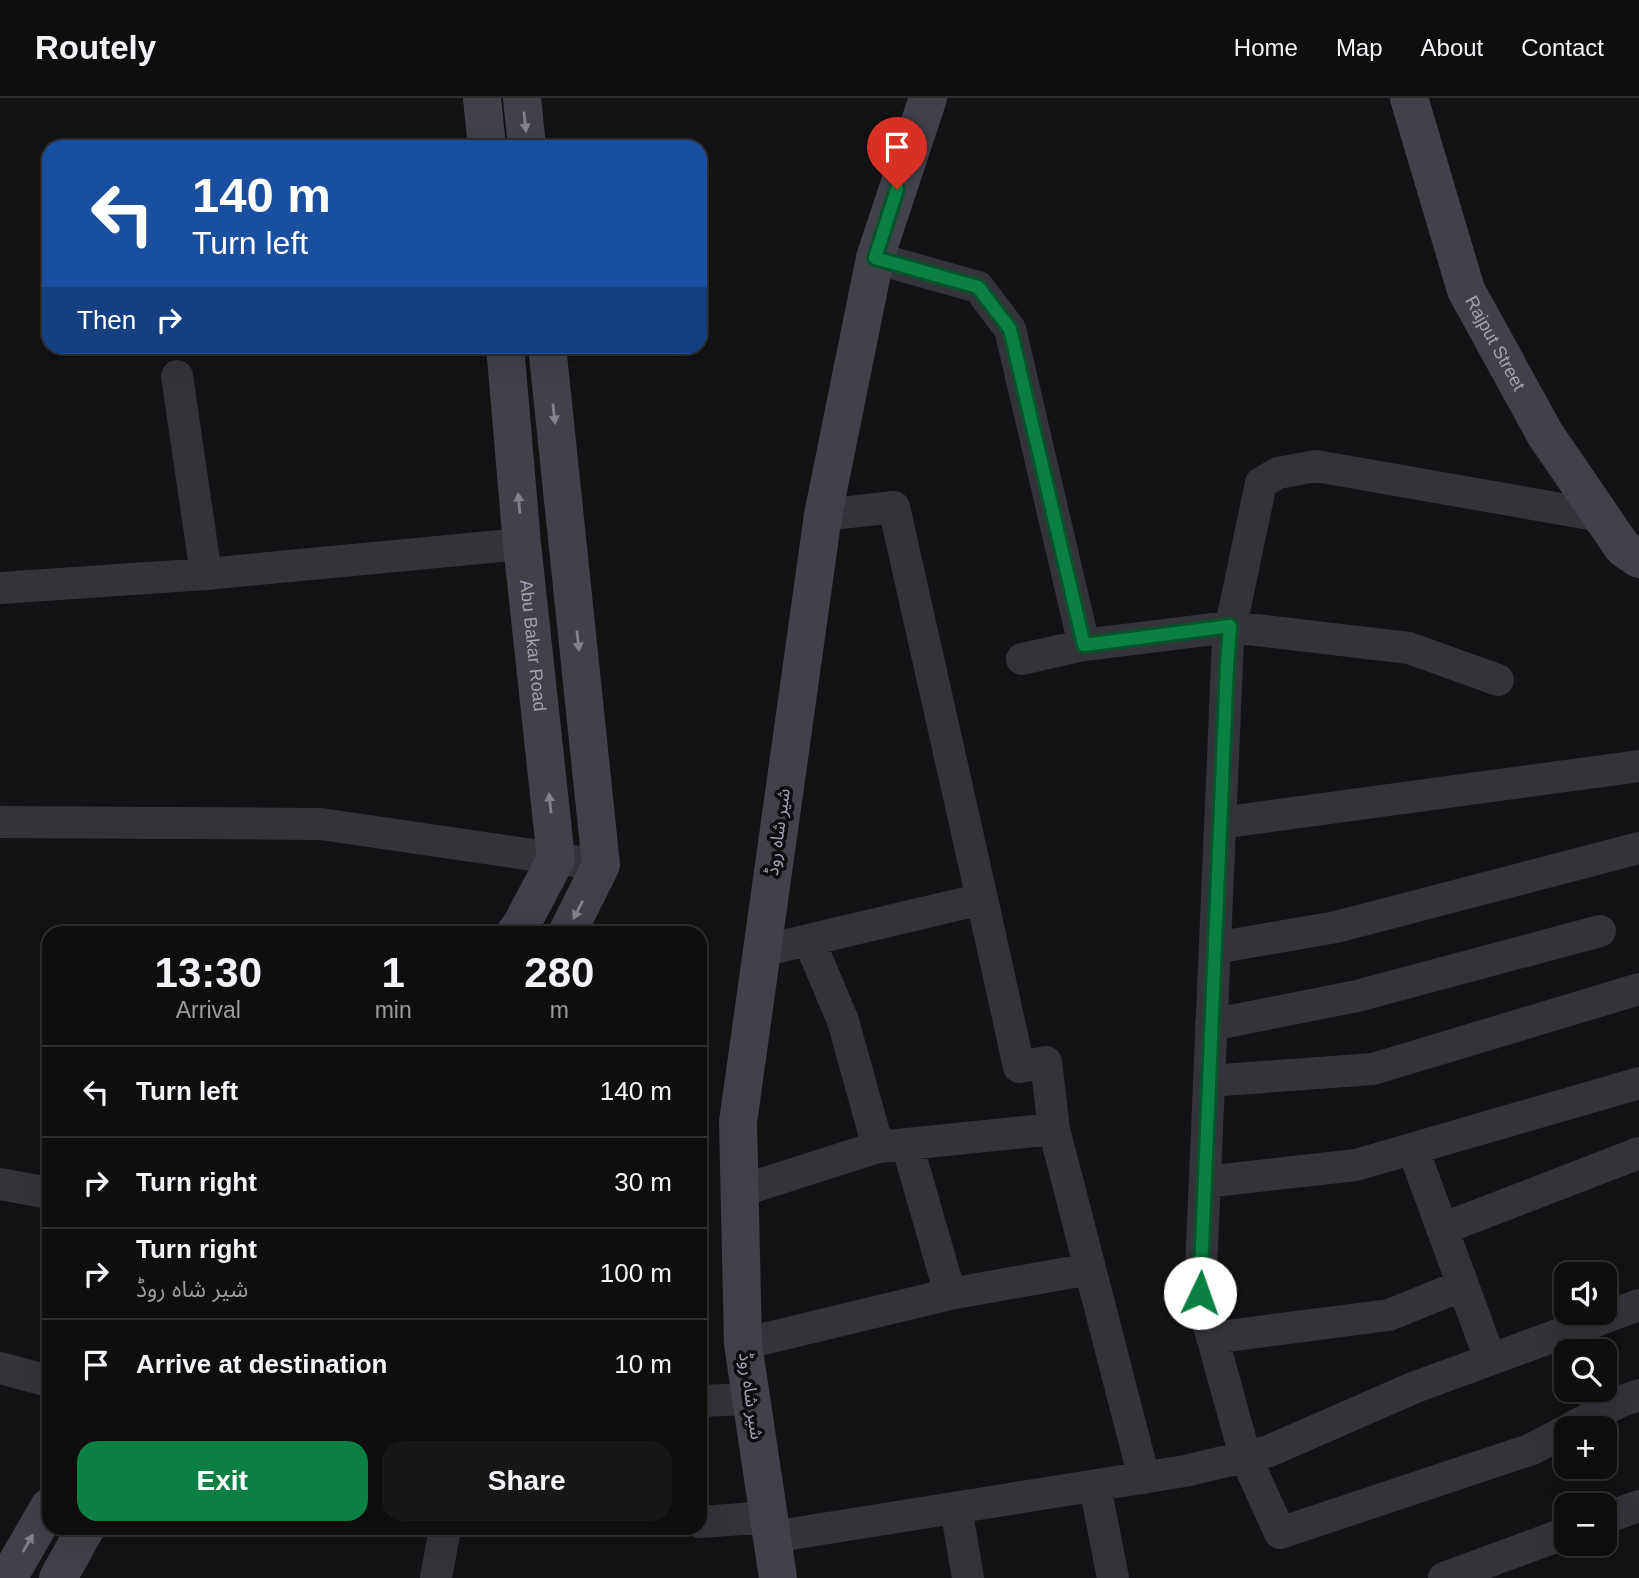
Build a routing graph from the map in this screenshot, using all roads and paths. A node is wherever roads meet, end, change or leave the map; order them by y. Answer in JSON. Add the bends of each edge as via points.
{"nodes":[{"id":1,"x":482,"y":98,"type":"edge"},
{"id":2,"x":522,"y":98,"type":"edge"},
{"id":3,"x":928,"y":98,"type":"edge"},
{"id":4,"x":1409,"y":98,"type":"edge"},
{"id":5,"x":486,"y":140,"type":"edge"},
{"id":6,"x":526,"y":140,"type":"edge"},
{"id":7,"x":875,"y":258,"type":"junction"},
{"id":8,"x":506,"y":354,"type":"edge"},
{"id":9,"x":548,"y":354,"type":"edge"},
{"id":10,"x":177,"y":376,"type":"dead end"},
{"id":11,"x":823,"y":516,"type":"junction"},
{"id":12,"x":1601,"y":516,"type":"junction"},
{"id":13,"x":522,"y":544,"type":"junction"},
{"id":14,"x":1639,"y":559,"type":"edge"},
{"id":15,"x":206,"y":574,"type":"junction"},
{"id":16,"x":0,"y":588,"type":"edge"},
{"id":17,"x":1230,"y":626,"type":"junction"},
{"id":18,"x":1084,"y":645,"type":"junction"},
{"id":19,"x":1022,"y":659,"type":"dead end"},
{"id":20,"x":1498,"y":680,"type":"dead end"},
{"id":21,"x":1639,"y":766,"type":"edge"},
{"id":22,"x":0,"y":822,"type":"edge"},
{"id":23,"x":1220,"y":823,"type":"junction"},
{"id":24,"x":1639,"y":848,"type":"edge"},
{"id":25,"x":556,"y":859,"type":"junction"},
{"id":26,"x":601,"y":865,"type":"junction"},
{"id":27,"x":982,"y":899,"type":"junction"},
{"id":28,"x":521,"y":926,"type":"edge"},
{"id":29,"x":570,"y":926,"type":"edge"},
{"id":30,"x":1600,"y":931,"type":"dead end"},
{"id":31,"x":810,"y":940,"type":"junction"},
{"id":32,"x":1215,"y":948,"type":"junction"},
{"id":33,"x":762,"y":951,"type":"junction"},
{"id":34,"x":1639,"y":989,"type":"edge"},
{"id":35,"x":1211,"y":1025,"type":"junction"},
{"id":36,"x":1209,"y":1082,"type":"junction"},
{"id":37,"x":1639,"y":1083,"type":"edge"},
{"id":38,"x":1054,"y":1129,"type":"junction"},
{"id":39,"x":893,"y":1145,"type":"junction"},
{"id":40,"x":1413,"y":1149,"type":"junction"},
{"id":41,"x":1639,"y":1153,"type":"edge"},
{"id":42,"x":1205,"y":1182,"type":"junction"},
{"id":43,"x":0,"y":1184,"type":"edge"},
{"id":44,"x":740,"y":1191,"type":"junction"},
{"id":45,"x":42,"y":1192,"type":"edge"},
{"id":46,"x":1442,"y":1229,"type":"junction"},
{"id":47,"x":1090,"y":1269,"type":"junction"},
{"id":48,"x":1463,"y":1285,"type":"junction"},
{"id":49,"x":950,"y":1294,"type":"junction"},
{"id":50,"x":1639,"y":1305,"type":"edge"},
{"id":51,"x":1212,"y":1338,"type":"junction"},
{"id":52,"x":743,"y":1344,"type":"junction"},
{"id":53,"x":1490,"y":1359,"type":"junction"},
{"id":54,"x":0,"y":1368,"type":"edge"},
{"id":55,"x":42,"y":1379,"type":"edge"},
{"id":56,"x":1639,"y":1395,"type":"edge"},
{"id":57,"x":751,"y":1399,"type":"junction"},
{"id":58,"x":707,"y":1401,"type":"edge"},
{"id":59,"x":1594,"y":1416,"type":"edge"},
{"id":60,"x":1554,"y":1437,"type":"edge"},
{"id":61,"x":1245,"y":1456,"type":"junction"},
{"id":62,"x":1144,"y":1478,"type":"junction"},
{"id":63,"x":1095,"y":1486,"type":"junction"},
{"id":64,"x":1639,"y":1506,"type":"edge"},
{"id":65,"x":956,"y":1508,"type":"junction"},
{"id":66,"x":1617,"y":1514,"type":"edge"},
{"id":67,"x":42,"y":1519,"type":"edge"},
{"id":68,"x":707,"y":1522,"type":"edge"},
{"id":69,"x":771,"y":1527,"type":"junction"},
{"id":70,"x":82,"y":1535,"type":"edge"},
{"id":71,"x":444,"y":1535,"type":"edge"},
{"id":72,"x":1554,"y":1537,"type":"edge"},
{"id":73,"x":8,"y":1578,"type":"edge"},
{"id":74,"x":58,"y":1578,"type":"edge"},
{"id":75,"x":436,"y":1578,"type":"edge"},
{"id":76,"x":778,"y":1578,"type":"edge"},
{"id":77,"x":968,"y":1578,"type":"edge"},
{"id":78,"x":1112,"y":1578,"type":"edge"},
{"id":79,"x":1444,"y":1578,"type":"edge"}],
"edges":[{"from":1,"to":5,"type":"street"},
{"from":2,"to":6,"type":"street","one_way":true},
{"from":3,"to":7,"type":"street","name":"شیر شاہ روڈ"},
{"from":4,"to":12,"type":"street","name":"Rajput Street","via":[[1466,290],[1545,434]]},
{"from":7,"to":11,"type":"street","name":"شیر شاہ روڈ"},
{"from":7,"to":18,"type":"street","via":[[978,287],[1010,329]]},
{"from":13,"to":8,"type":"street","name":"Abu Bakar Road","one_way":true},
{"from":9,"to":26,"type":"street","one_way":true},
{"from":10,"to":15,"type":"street"},
{"from":11,"to":27,"type":"street","via":[[894,507]]},
{"from":11,"to":33,"type":"street","name":"شیر شاہ روڈ"},
{"from":12,"to":14,"type":"street","name":"Rajput Street","via":[[1623,548]]},
{"from":12,"to":17,"type":"street","via":[[1316,466],[1278,473],[1261,483]]},
{"from":13,"to":15,"type":"street"},
{"from":25,"to":13,"type":"street","name":"Abu Bakar Road","one_way":true},
{"from":15,"to":16,"type":"street"},
{"from":17,"to":18,"type":"street"},
{"from":17,"to":20,"type":"street","via":[[1409,648]]},
{"from":17,"to":23,"type":"street"},
{"from":18,"to":19,"type":"street"},
{"from":21,"to":23,"type":"street"},
{"from":22,"to":25,"type":"street","via":[[321,824]]},
{"from":23,"to":32,"type":"street"},
{"from":24,"to":32,"type":"street","via":[[1336,927]]},
{"from":25,"to":26,"type":"street"},
{"from":25,"to":28,"type":"street"},
{"from":26,"to":29,"type":"street","one_way":true},
{"from":27,"to":31,"type":"street"},
{"from":27,"to":38,"type":"street","via":[[1019,1067],[1046,1062]]},
{"from":30,"to":35,"type":"street","via":[[1357,996]]},
{"from":31,"to":33,"type":"street"},
{"from":31,"to":39,"type":"street"},
{"from":32,"to":35,"type":"street"},
{"from":33,"to":44,"type":"street","name":"شیر شاہ روڈ","via":[[738,1122]]},
{"from":34,"to":36,"type":"street","via":[[1373,1069]]},
{"from":35,"to":36,"type":"street"},
{"from":36,"to":42,"type":"street"},
{"from":37,"to":40,"type":"street"},
{"from":38,"to":39,"type":"street"},
{"from":38,"to":47,"type":"street"},
{"from":39,"to":44,"type":"street"},
{"from":39,"to":49,"type":"street"},
{"from":40,"to":42,"type":"street","via":[[1356,1165]]},
{"from":40,"to":46,"type":"street"},
{"from":41,"to":46,"type":"street"},
{"from":42,"to":51,"type":"street","via":[[1200,1293]]},
{"from":43,"to":45,"type":"street"},
{"from":44,"to":52,"type":"street","name":"شیر شاہ روڈ"},
{"from":46,"to":48,"type":"street"},
{"from":47,"to":49,"type":"street"},
{"from":47,"to":62,"type":"street"},
{"from":48,"to":51,"type":"street","via":[[1389,1315]]},
{"from":48,"to":53,"type":"street"},
{"from":49,"to":52,"type":"street"},
{"from":50,"to":53,"type":"street"},
{"from":51,"to":61,"type":"street"},
{"from":52,"to":57,"type":"street","name":"شیر شاہ روڈ"},
{"from":53,"to":61,"type":"street","via":[[1269,1451]]},
{"from":54,"to":55,"type":"street"},
{"from":56,"to":59,"type":"street"},
{"from":57,"to":58,"type":"street"},
{"from":57,"to":69,"type":"street","name":"شیر شاہ روڈ"},
{"from":60,"to":61,"type":"street","via":[[1532,1449],[1280,1534]]},
{"from":61,"to":62,"type":"street"},
{"from":62,"to":63,"type":"street"},
{"from":63,"to":65,"type":"street"},
{"from":63,"to":78,"type":"street"},
{"from":64,"to":66,"type":"street"},
{"from":65,"to":69,"type":"street"},
{"from":65,"to":77,"type":"street"},
{"from":73,"to":67,"type":"street","one_way":true},
{"from":68,"to":69,"type":"street"},
{"from":69,"to":76,"type":"street","name":"شیر شاہ روڈ"},
{"from":70,"to":74,"type":"street"},
{"from":71,"to":75,"type":"street"},
{"from":72,"to":79,"type":"street"}]}
